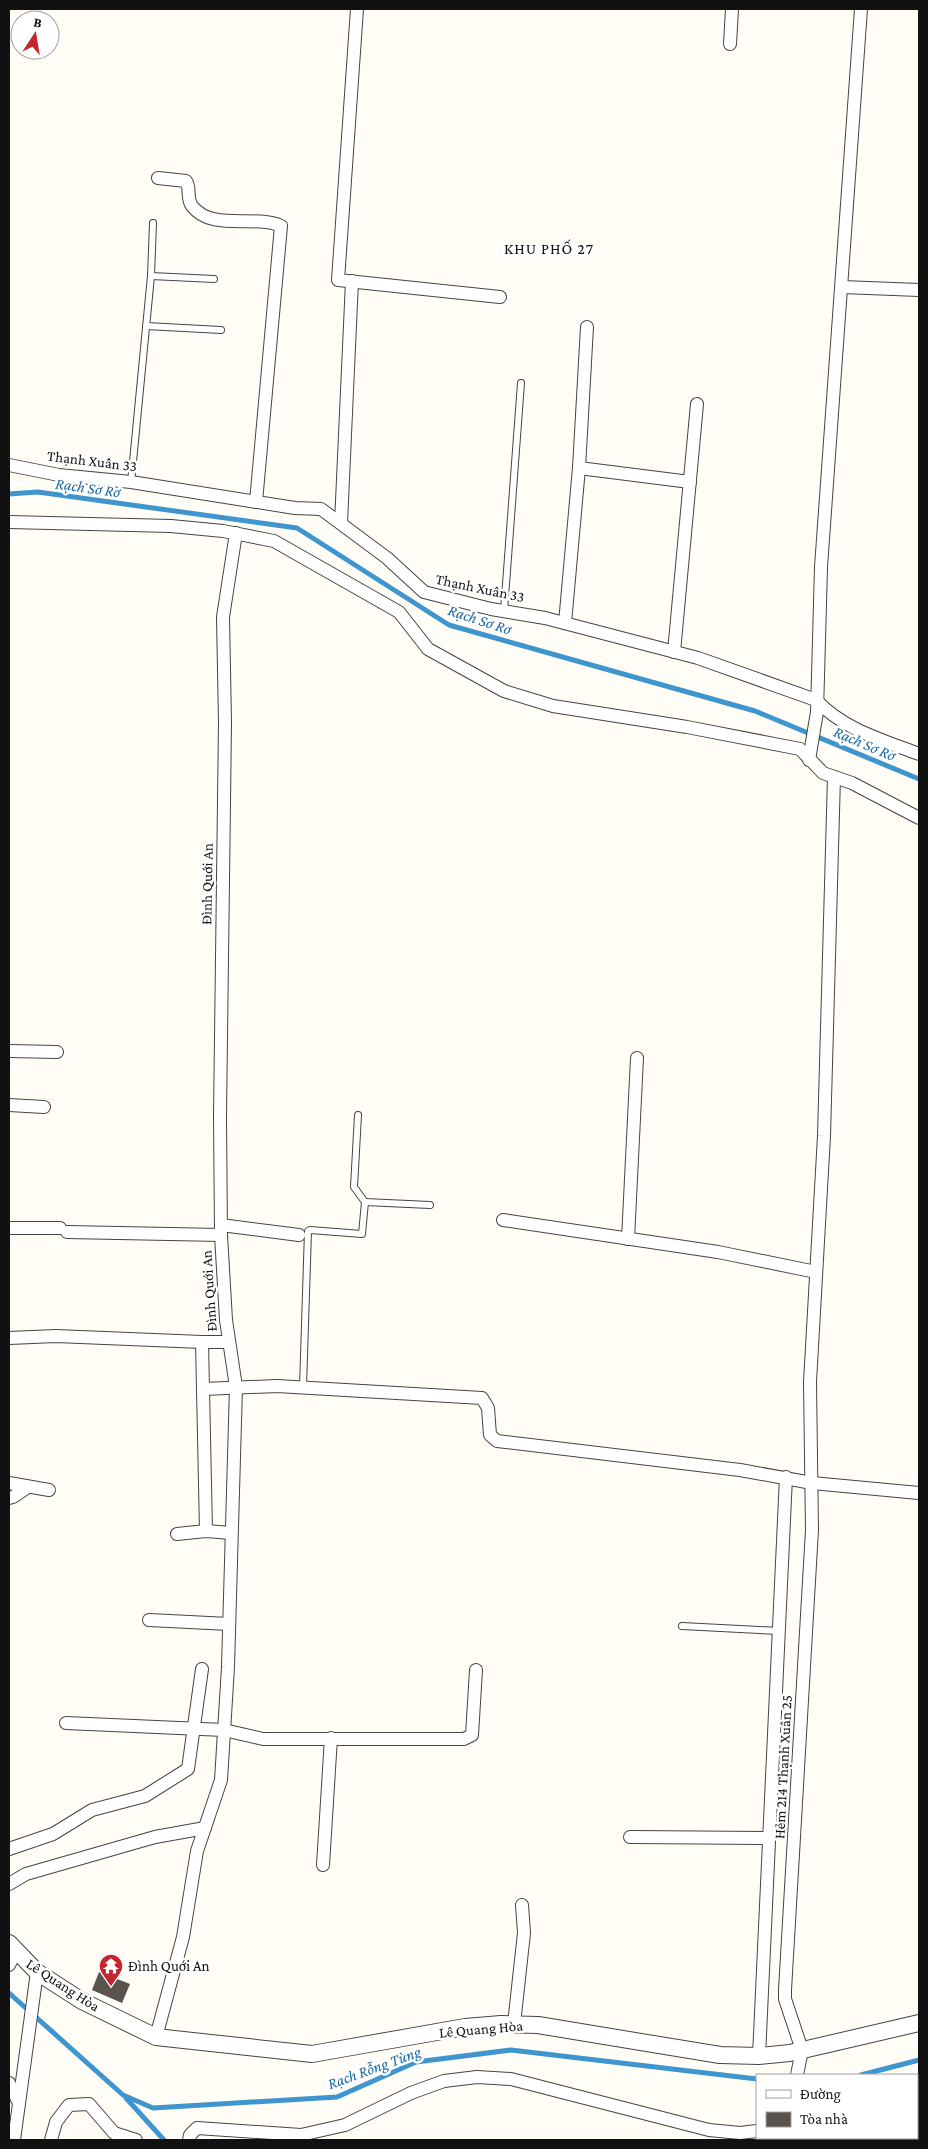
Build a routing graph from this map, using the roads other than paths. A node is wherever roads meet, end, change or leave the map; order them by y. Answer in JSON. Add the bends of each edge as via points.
{"nodes":[{"id":1,"x":357,"y":9,"type":"edge"},
{"id":2,"x":732,"y":9,"type":"edge"},
{"id":3,"x":861,"y":9,"type":"edge"},
{"id":4,"x":730,"y":44,"type":"dead end"},
{"id":5,"x":158,"y":178,"type":"dead end"},
{"id":6,"x":153,"y":223,"type":"dead end"},
{"id":7,"x":151,"y":276,"type":"junction"},
{"id":8,"x":214,"y":279,"type":"dead end"},
{"id":9,"x":352,"y":281,"type":"junction"},
{"id":10,"x":842,"y":287,"type":"junction"},
{"id":11,"x":919,"y":290,"type":"edge"},
{"id":12,"x":500,"y":297,"type":"dead end"},
{"id":13,"x":146,"y":326,"type":"junction"},
{"id":14,"x":587,"y":327,"type":"dead end"},
{"id":15,"x":221,"y":330,"type":"dead end"},
{"id":16,"x":521,"y":383,"type":"dead end"},
{"id":17,"x":698,"y":404,"type":"dead end"},
{"id":18,"x":9,"y":465,"type":"edge"},
{"id":19,"x":579,"y":468,"type":"junction"},
{"id":20,"x":131,"y":482,"type":"junction"},
{"id":21,"x":690,"y":482,"type":"junction"},
{"id":22,"x":256,"y":502,"type":"junction"},
{"id":23,"x":9,"y":522,"type":"edge"},
{"id":24,"x":342,"y":523,"type":"junction"},
{"id":25,"x":236,"y":533,"type":"junction"},
{"id":26,"x":504,"y":611,"type":"junction"},
{"id":27,"x":564,"y":623,"type":"junction"},
{"id":28,"x":674,"y":652,"type":"junction"},
{"id":29,"x":816,"y":706,"type":"junction"},
{"id":30,"x":811,"y":754,"type":"junction"},
{"id":31,"x":919,"y":754,"type":"edge"},
{"id":32,"x":834,"y":777,"type":"junction"},
{"id":33,"x":919,"y":818,"type":"edge"},
{"id":34,"x":9,"y":1051,"type":"edge"},
{"id":35,"x":57,"y":1052,"type":"dead end"},
{"id":36,"x":637,"y":1058,"type":"dead end"},
{"id":37,"x":9,"y":1105,"type":"edge"},
{"id":38,"x":44,"y":1107,"type":"dead end"},
{"id":39,"x":358,"y":1115,"type":"dead end"},
{"id":40,"x":365,"y":1202,"type":"junction"},
{"id":41,"x":430,"y":1205,"type":"dead end"},
{"id":42,"x":503,"y":1220,"type":"dead end"},
{"id":43,"x":9,"y":1228,"type":"edge"},
{"id":44,"x":221,"y":1230,"type":"junction"},
{"id":45,"x":299,"y":1235,"type":"dead end"},
{"id":46,"x":628,"y":1239,"type":"junction"},
{"id":47,"x":816,"y":1272,"type":"junction"},
{"id":48,"x":9,"y":1338,"type":"edge"},
{"id":49,"x":202,"y":1342,"type":"junction"},
{"id":50,"x":229,"y":1342,"type":"junction"},
{"id":51,"x":236,"y":1387,"type":"junction"},
{"id":52,"x":303,"y":1387,"type":"junction"},
{"id":53,"x":203,"y":1389,"type":"junction"},
{"id":54,"x":786,"y":1477,"type":"junction"},
{"id":55,"x":9,"y":1483,"type":"edge"},
{"id":56,"x":812,"y":1483,"type":"junction"},
{"id":57,"x":28,"y":1487,"type":"junction"},
{"id":58,"x":49,"y":1490,"type":"dead end"},
{"id":59,"x":919,"y":1493,"type":"edge"},
{"id":60,"x":9,"y":1498,"type":"edge"},
{"id":61,"x":206,"y":1531,"type":"junction"},
{"id":62,"x":231,"y":1533,"type":"junction"},
{"id":63,"x":177,"y":1534,"type":"dead end"},
{"id":64,"x":149,"y":1620,"type":"dead end"},
{"id":65,"x":229,"y":1624,"type":"junction"},
{"id":66,"x":682,"y":1626,"type":"dead end"},
{"id":67,"x":779,"y":1630,"type":"junction"},
{"id":68,"x":202,"y":1669,"type":"dead end"},
{"id":69,"x":476,"y":1670,"type":"dead end"},
{"id":70,"x":66,"y":1722,"type":"dead end"},
{"id":71,"x":194,"y":1729,"type":"junction"},
{"id":72,"x":224,"y":1730,"type":"junction"},
{"id":73,"x":331,"y":1738,"type":"junction"},
{"id":74,"x":205,"y":1828,"type":"junction"},
{"id":75,"x":630,"y":1837,"type":"dead end"},
{"id":76,"x":769,"y":1838,"type":"junction"},
{"id":77,"x":9,"y":1849,"type":"edge"},
{"id":78,"x":323,"y":1865,"type":"dead end"},
{"id":79,"x":9,"y":1884,"type":"edge"},
{"id":80,"x":522,"y":1905,"type":"dead end"},
{"id":81,"x":11,"y":1956,"type":"edge"},
{"id":82,"x":37,"y":1972,"type":"junction"},
{"id":83,"x":919,"y":2023,"type":"edge"},
{"id":84,"x":514,"y":2024,"type":"junction"},
{"id":85,"x":156,"y":2037,"type":"junction"},
{"id":86,"x":797,"y":2055,"type":"junction"},
{"id":87,"x":759,"y":2056,"type":"junction"},
{"id":88,"x":798,"y":2074,"type":"edge"},
{"id":89,"x":9,"y":2083,"type":"edge"},
{"id":90,"x":19,"y":2103,"type":"junction"},
{"id":91,"x":756,"y":2131,"type":"edge"},
{"id":92,"x":120,"y":2137,"type":"edge"},
{"id":93,"x":14,"y":2140,"type":"edge"},
{"id":94,"x":51,"y":2140,"type":"edge"},
{"id":95,"x":131,"y":2140,"type":"edge"},
{"id":96,"x":136,"y":2140,"type":"edge"},
{"id":97,"x":190,"y":2140,"type":"edge"}],
"edges":[{"from":1,"to":9,"type":"street","via":[[338,280]]},
{"from":2,"to":4,"type":"street"},
{"from":3,"to":10,"type":"street"},
{"from":5,"to":22,"type":"street","via":[[188,182],[188,198],[202,214],[228,221],[280,226]]},
{"from":6,"to":7,"type":"lane"},
{"from":7,"to":8,"type":"lane"},
{"from":7,"to":13,"type":"lane"},
{"from":9,"to":12,"type":"street"},
{"from":9,"to":24,"type":"street"},
{"from":10,"to":11,"type":"street"},
{"from":10,"to":29,"type":"street","via":[[821,567]]},
{"from":13,"to":15,"type":"lane"},
{"from":13,"to":20,"type":"lane"},
{"from":14,"to":19,"type":"street"},
{"from":16,"to":26,"type":"lane"},
{"from":17,"to":21,"type":"street"},
{"from":18,"to":20,"type":"street","name":"Thạnh Xuân 33","via":[[59,475]]},
{"from":19,"to":21,"type":"street"},
{"from":19,"to":27,"type":"street"},
{"from":20,"to":22,"type":"street","name":"Thạnh Xuân 33"},
{"from":21,"to":28,"type":"street"},
{"from":22,"to":24,"type":"street","name":"Thạnh Xuân 33","via":[[321,509]]},
{"from":23,"to":25,"type":"street","via":[[171,526]]},
{"from":24,"to":26,"type":"street","name":"Thạnh Xuân 33","via":[[424,592]]},
{"from":25,"to":30,"type":"street","via":[[274,541],[399,612],[428,648],[504,691],[552,706],[688,727],[800,749]]},
{"from":25,"to":44,"type":"street","name":"Đình Quới An","via":[[223,617]]},
{"from":26,"to":27,"type":"street","name":"Thạnh Xuân 33"},
{"from":27,"to":28,"type":"street","name":"Thạnh Xuân 33"},
{"from":28,"to":29,"type":"street","name":"Thạnh Xuân 33","via":[[698,658]]},
{"from":29,"to":30,"type":"street"},
{"from":29,"to":31,"type":"street","name":"Thạnh Xuân 33","via":[[862,733]]},
{"from":30,"to":32,"type":"street","via":[[823,773]]},
{"from":32,"to":33,"type":"street"},
{"from":32,"to":47,"type":"street","name":"Hẻm 214 Thạnh Xuân 25","via":[[824,1136]]},
{"from":34,"to":35,"type":"street"},
{"from":36,"to":46,"type":"street"},
{"from":37,"to":38,"type":"street"},
{"from":39,"to":40,"type":"lane","via":[[354,1188]]},
{"from":40,"to":41,"type":"lane"},
{"from":40,"to":52,"type":"lane","via":[[362,1234],[308,1231]]},
{"from":42,"to":46,"type":"street"},
{"from":43,"to":44,"type":"street"},
{"from":44,"to":45,"type":"street"},
{"from":44,"to":50,"type":"street","name":"Đình Quới An"},
{"from":46,"to":47,"type":"street","via":[[718,1252]]},
{"from":47,"to":56,"type":"street","name":"Hẻm 214 Thạnh Xuân 25","via":[[810,1382]]},
{"from":48,"to":49,"type":"street","via":[[56,1336]]},
{"from":49,"to":50,"type":"street"},
{"from":49,"to":53,"type":"street"},
{"from":50,"to":51,"type":"street","name":"Đình Quới An"},
{"from":51,"to":52,"type":"street"},
{"from":51,"to":53,"type":"street"},
{"from":51,"to":62,"type":"street","name":"Đình Quới An"},
{"from":52,"to":54,"type":"street","via":[[482,1398],[488,1408],[490,1435],[497,1441]]},
{"from":53,"to":61,"type":"street"},
{"from":54,"to":56,"type":"street"},
{"from":54,"to":67,"type":"street"},
{"from":55,"to":57,"type":"street"},
{"from":56,"to":59,"type":"street"},
{"from":56,"to":86,"type":"street","name":"Hẻm 214 Thạnh Xuân 25","via":[[803,1706],[785,1990]]},
{"from":57,"to":58,"type":"street"},
{"from":57,"to":60,"type":"street"},
{"from":61,"to":62,"type":"street"},
{"from":61,"to":63,"type":"street"},
{"from":62,"to":65,"type":"street","name":"Đình Quới An"},
{"from":64,"to":65,"type":"street"},
{"from":65,"to":72,"type":"street","name":"Đình Quới An"},
{"from":66,"to":67,"type":"lane"},
{"from":67,"to":76,"type":"street"},
{"from":68,"to":71,"type":"street"},
{"from":69,"to":73,"type":"street","via":[[472,1735],[468,1738]]},
{"from":70,"to":71,"type":"street"},
{"from":71,"to":72,"type":"street"},
{"from":71,"to":77,"type":"street","via":[[188,1769],[145,1796],[92,1810],[54,1834]]},
{"from":72,"to":73,"type":"street","via":[[263,1739]]},
{"from":72,"to":74,"type":"street","name":"Đình Quới An","via":[[221,1780]]},
{"from":73,"to":78,"type":"street"},
{"from":74,"to":79,"type":"street","via":[[155,1837],[26,1874]]},
{"from":74,"to":85,"type":"street","name":"Đình Quới An","via":[[197,1852],[183,1937]]},
{"from":75,"to":76,"type":"street"},
{"from":76,"to":87,"type":"street"},
{"from":80,"to":84,"type":"street","via":[[524,1933]]},
{"from":81,"to":82,"type":"street","name":"Lê Quang Hòa"},
{"from":82,"to":85,"type":"street","name":"Lê Quang Hòa","via":[[82,2001]]},
{"from":82,"to":90,"type":"street"},
{"from":83,"to":86,"type":"street","name":"Lê Quang Hòa"},
{"from":84,"to":85,"type":"street","name":"Lê Quang Hòa","via":[[465,2027],[312,2054]]},
{"from":84,"to":87,"type":"street","name":"Lê Quang Hòa","via":[[547,2026],[720,2055]]},
{"from":86,"to":87,"type":"street","name":"Lê Quang Hòa"},
{"from":86,"to":88,"type":"street"},
{"from":89,"to":90,"type":"street"},
{"from":90,"to":93,"type":"street"},
{"from":91,"to":97,"type":"street","via":[[709,2130],[511,2079],[477,2078],[444,2081],[345,2125],[301,2134],[197,2128],[190,2135]]},
{"from":92,"to":94,"type":"street","via":[[89,2104],[68,2105],[56,2122]]},
{"from":92,"to":95,"type":"street"},
{"from":95,"to":96,"type":"street"}]}
